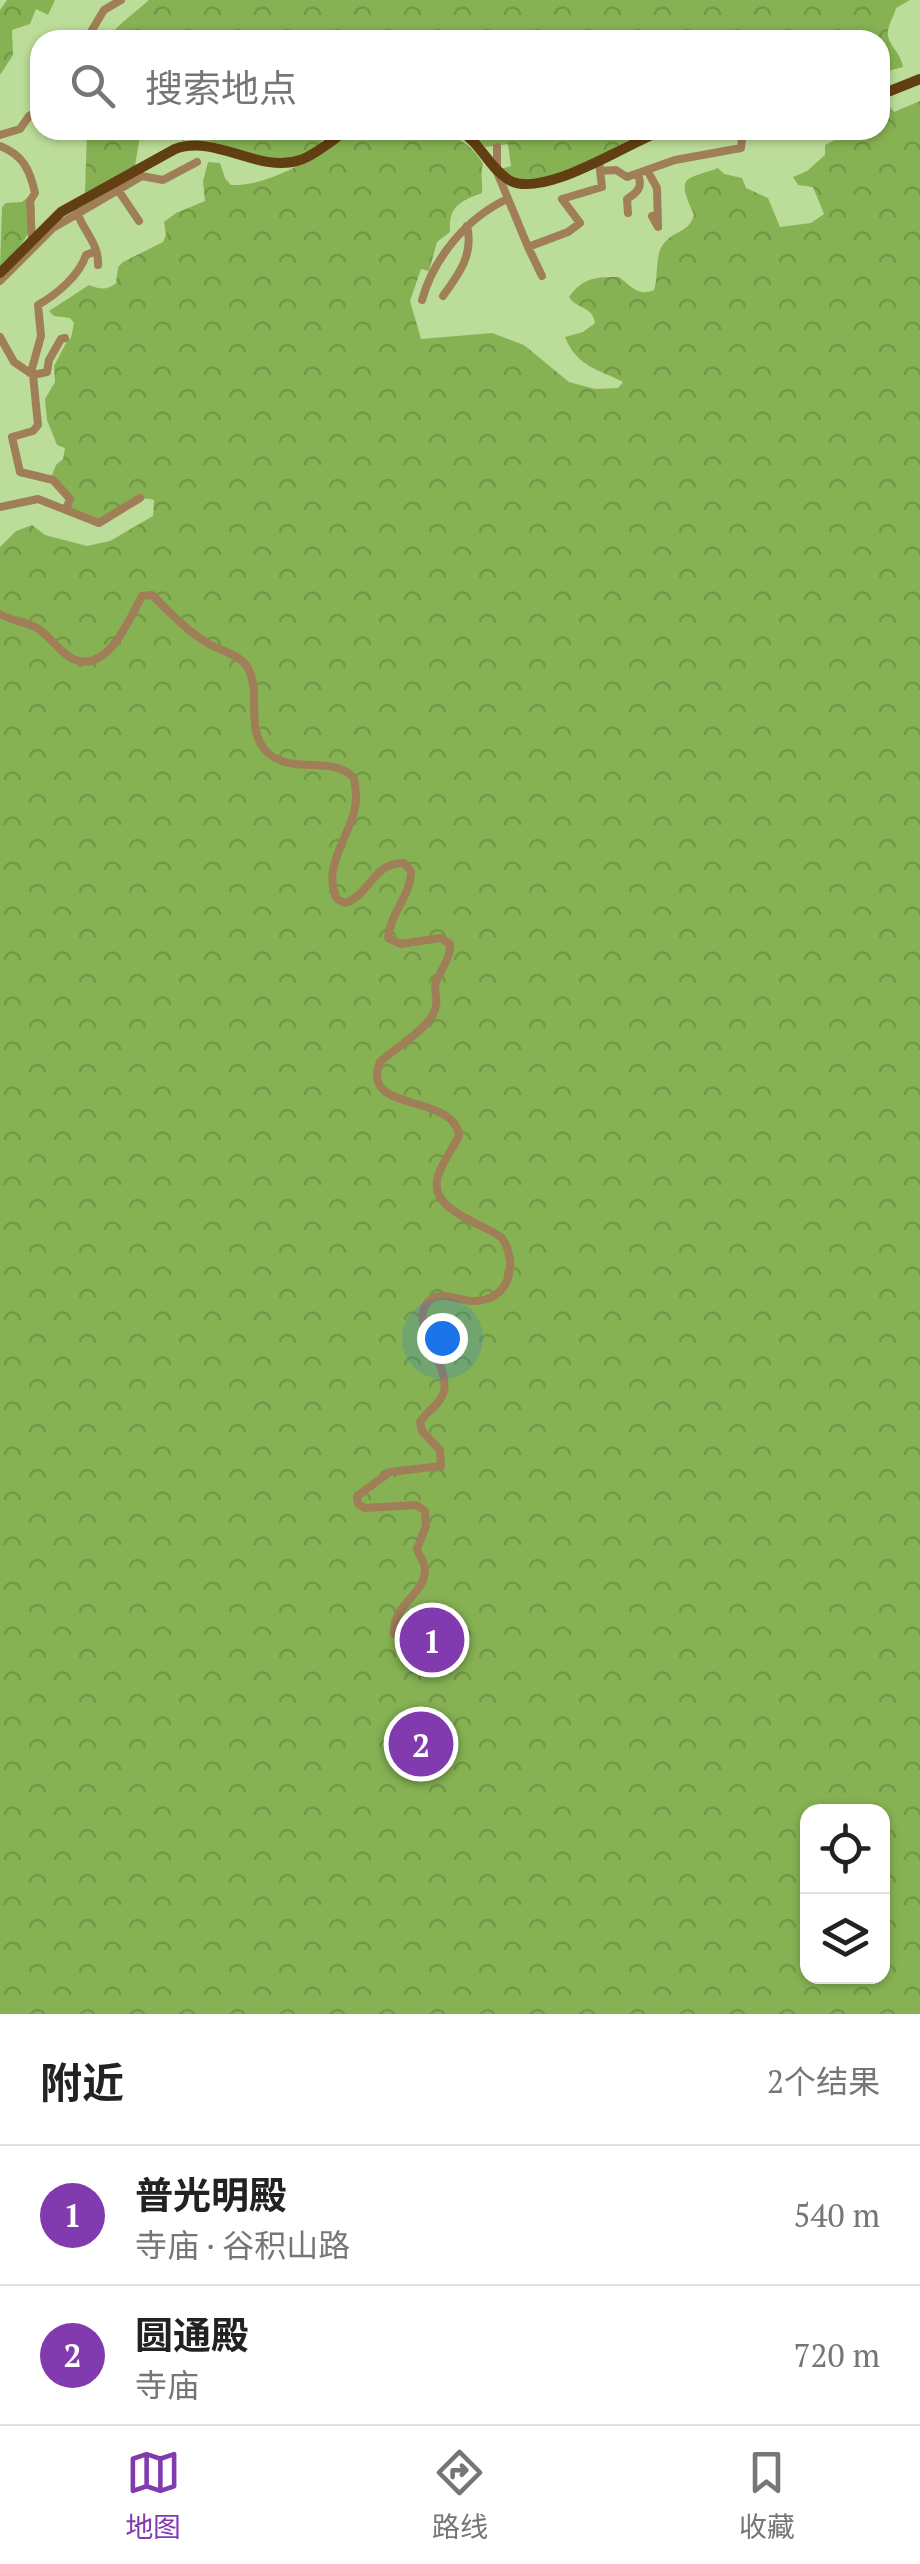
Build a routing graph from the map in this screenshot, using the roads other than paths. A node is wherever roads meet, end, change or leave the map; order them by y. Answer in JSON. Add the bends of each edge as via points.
{"nodes":[{"id":1,"x":121,"y":0,"type":"edge"},
{"id":2,"x":92,"y":30,"type":"edge"},
{"id":3,"x":920,"y":78,"type":"edge"},
{"id":4,"x":890,"y":91,"type":"edge"},
{"id":5,"x":30,"y":115,"type":"edge"},
{"id":6,"x":0,"y":135,"type":"edge"},
{"id":7,"x":332,"y":140,"type":"edge"},
{"id":8,"x":472,"y":140,"type":"edge"},
{"id":9,"x":646,"y":140,"type":"edge"},
{"id":10,"x":742,"y":140,"type":"edge"},
{"id":11,"x":0,"y":146,"type":"edge"},
{"id":12,"x":496,"y":147,"type":"dead end"},
{"id":13,"x":197,"y":162,"type":"dead end"},
{"id":14,"x":600,"y":166,"type":"junction"},
{"id":15,"x":496,"y":168,"type":"junction"},
{"id":16,"x":643,"y":172,"type":"junction"},
{"id":17,"x":118,"y":190,"type":"junction"},
{"id":18,"x":507,"y":199,"type":"junction"},
{"id":19,"x":77,"y":212,"type":"junction"},
{"id":20,"x":628,"y":213,"type":"dead end"},
{"id":21,"x":652,"y":216,"type":"dead end"},
{"id":22,"x":139,"y":220,"type":"dead end"},
{"id":23,"x":467,"y":226,"type":"junction"},
{"id":24,"x":32,"y":241,"type":"junction"},
{"id":25,"x":528,"y":247,"type":"junction"},
{"id":26,"x":96,"y":251,"type":"junction"},
{"id":27,"x":98,"y":265,"type":"dead end"},
{"id":28,"x":542,"y":276,"type":"dead end"},
{"id":29,"x":0,"y":277,"type":"edge"},
{"id":30,"x":442,"y":296,"type":"dead end"},
{"id":31,"x":422,"y":300,"type":"dead end"},
{"id":32,"x":0,"y":337,"type":"edge"},
{"id":33,"x":65,"y":338,"type":"dead end"},
{"id":34,"x":32,"y":373,"type":"junction"},
{"id":35,"x":140,"y":498,"type":"dead end"},
{"id":36,"x":0,"y":507,"type":"edge"},
{"id":37,"x":66,"y":510,"type":"junction"},
{"id":38,"x":0,"y":614,"type":"edge"},
{"id":39,"x":446,"y":1612,"type":"dead end"},
{"id":40,"x":418,"y":1630,"type":"junction"},
{"id":41,"x":420,"y":1646,"type":"dead end"}],
"edges":[{"from":1,"to":2,"type":"street","via":[[104,10]]},
{"from":3,"to":4,"type":"main road"},
{"from":5,"to":6,"type":"street","via":[[20,130]]},
{"from":7,"to":24,"type":"main road","via":[[291,162],[182,146],[72,204]]},
{"from":8,"to":15,"type":"main road"},
{"from":9,"to":14,"type":"main road"},
{"from":10,"to":16,"type":"street","via":[[741,148]]},
{"from":11,"to":24,"type":"street","via":[[16,153],[31,173]]},
{"from":12,"to":15,"type":"street"},
{"from":13,"to":17,"type":"street","via":[[164,180],[142,176]]},
{"from":14,"to":15,"type":"main road","via":[[524,184]]},
{"from":14,"to":16,"type":"street","via":[[627,177]]},
{"from":14,"to":25,"type":"street","via":[[602,187],[562,199],[580,223]]},
{"from":15,"to":18,"type":"street"},
{"from":16,"to":20,"type":"street","via":[[639,190],[627,199]]},
{"from":16,"to":21,"type":"street","via":[[657,188],[658,227]]},
{"from":17,"to":19,"type":"street"},
{"from":17,"to":22,"type":"street"},
{"from":18,"to":23,"type":"street"},
{"from":18,"to":25,"type":"street"},
{"from":19,"to":26,"type":"street"},
{"from":19,"to":29,"type":"street"},
{"from":23,"to":30,"type":"street","via":[[468,254]]},
{"from":23,"to":31,"type":"street","via":[[437,264]]},
{"from":24,"to":29,"type":"main road"},
{"from":25,"to":28,"type":"street"},
{"from":26,"to":27,"type":"street"},
{"from":26,"to":34,"type":"street","via":[[38,305]]},
{"from":32,"to":34,"type":"street","via":[[14,362]]},
{"from":33,"to":34,"type":"street","via":[[47,372]]},
{"from":34,"to":37,"type":"street","via":[[38,425],[12,437],[20,472],[54,480],[70,500]]},
{"from":35,"to":37,"type":"street","via":[[100,523]]},
{"from":36,"to":37,"type":"street","via":[[38,499]]},
{"from":38,"to":40,"type":"street","via":[[35,627],[72,658],[88,661],[106,653],[142,596],[152,595],[183,627],[247,666],[256,734],[266,750],[283,762],[336,768],[354,778],[355,809],[332,885],[338,900],[355,900],[378,870],[404,862],[410,883],[389,940],[440,938],[450,944],[433,1013],[380,1062],[378,1075],[388,1092],[439,1109],[456,1124],[459,1136],[437,1176],[439,1193],[456,1213],[502,1238],[511,1269],[500,1291],[474,1302],[436,1296],[422,1313],[444,1389],[420,1425],[439,1448],[441,1466],[390,1472],[358,1496],[365,1508],[416,1505],[426,1511],[417,1549],[425,1574],[393,1628],[400,1638]]},
{"from":39,"to":40,"type":"street","via":[[417,1614]]},
{"from":40,"to":41,"type":"street"}]}
